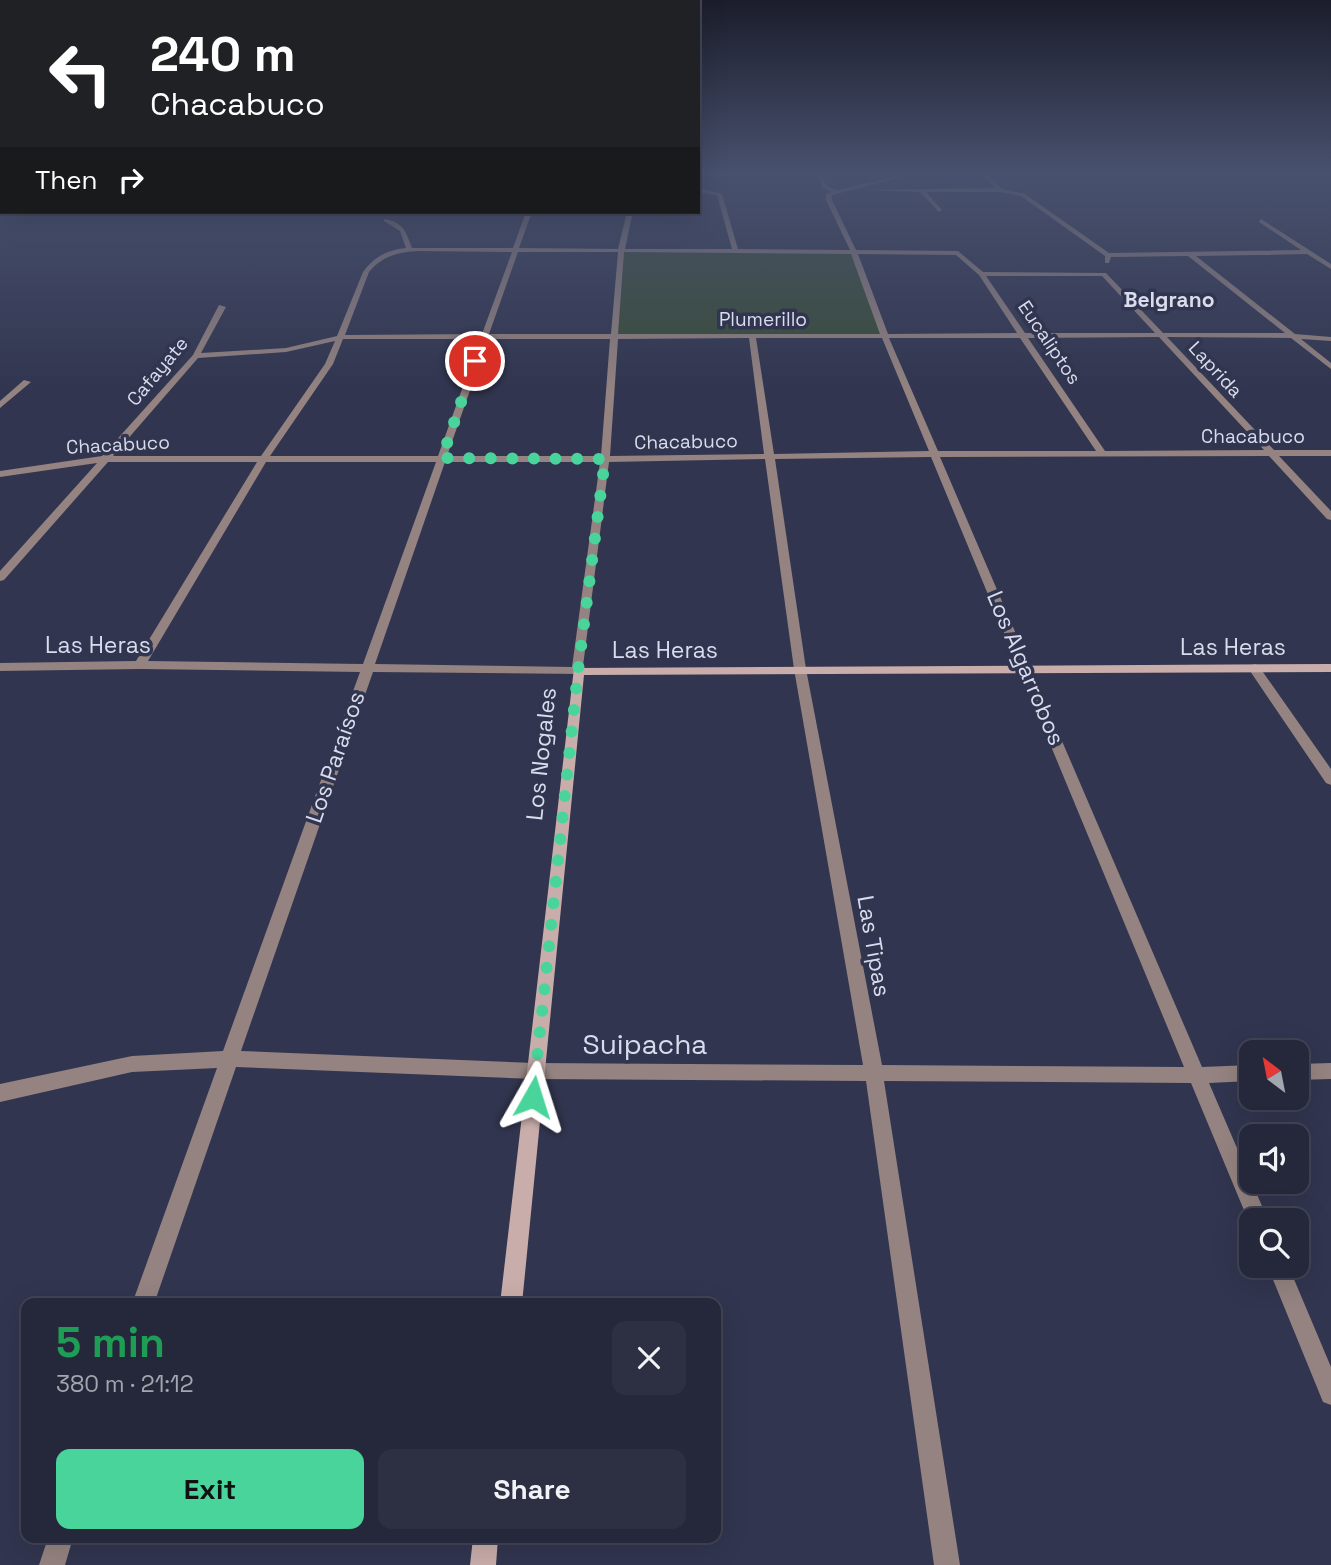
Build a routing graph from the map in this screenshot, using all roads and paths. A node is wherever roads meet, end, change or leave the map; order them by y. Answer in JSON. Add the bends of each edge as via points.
{"nodes":[{"id":1,"x":409,"y":247,"type":"edge"},
{"id":2,"x":516,"y":247,"type":"edge"},
{"id":3,"x":622,"y":247,"type":"edge"},
{"id":4,"x":734,"y":247,"type":"edge"},
{"id":5,"x":852,"y":247,"type":"edge"},
{"id":6,"x":1097,"y":247,"type":"edge"},
{"id":7,"x":1302,"y":247,"type":"edge"},
{"id":8,"x":410,"y":250,"type":"junction"},
{"id":9,"x":735,"y":250,"type":"junction"},
{"id":10,"x":853,"y":250,"type":"junction"},
{"id":11,"x":514,"y":251,"type":"junction"},
{"id":12,"x":621,"y":251,"type":"junction"},
{"id":13,"x":1310,"y":252,"type":"junction"},
{"id":14,"x":1189,"y":253,"type":"junction"},
{"id":15,"x":1108,"y":255,"type":"junction"},
{"id":16,"x":1331,"y":267,"type":"edge"},
{"id":17,"x":981,"y":274,"type":"junction"},
{"id":18,"x":1104,"y":274,"type":"junction"},
{"id":19,"x":222,"y":307,"type":"dead end"},
{"id":20,"x":884,"y":334,"type":"junction"},
{"id":21,"x":752,"y":335,"type":"junction"},
{"id":22,"x":1021,"y":335,"type":"junction"},
{"id":23,"x":1164,"y":335,"type":"junction"},
{"id":24,"x":340,"y":337,"type":"junction"},
{"id":25,"x":483,"y":337,"type":"junction"},
{"id":26,"x":614,"y":337,"type":"junction"},
{"id":27,"x":1294,"y":337,"type":"junction"},
{"id":28,"x":1331,"y":339,"type":"edge"},
{"id":29,"x":196,"y":356,"type":"junction"},
{"id":30,"x":1331,"y":367,"type":"edge"},
{"id":31,"x":27,"y":382,"type":"dead end"},
{"id":32,"x":0,"y":405,"type":"edge"},
{"id":33,"x":1102,"y":453,"type":"junction"},
{"id":34,"x":1272,"y":453,"type":"junction"},
{"id":35,"x":1331,"y":453,"type":"edge"},
{"id":36,"x":937,"y":454,"type":"junction"},
{"id":37,"x":768,"y":457,"type":"junction"},
{"id":38,"x":264,"y":458,"type":"junction"},
{"id":39,"x":442,"y":458,"type":"junction"},
{"id":40,"x":103,"y":459,"type":"junction"},
{"id":41,"x":605,"y":459,"type":"junction"},
{"id":42,"x":0,"y":474,"type":"edge"},
{"id":43,"x":1331,"y":517,"type":"edge"},
{"id":44,"x":0,"y":578,"type":"edge"},
{"id":45,"x":140,"y":666,"type":"junction"},
{"id":46,"x":0,"y":667,"type":"edge"},
{"id":47,"x":1026,"y":668,"type":"junction"},
{"id":48,"x":1254,"y":668,"type":"junction"},
{"id":49,"x":1331,"y":668,"type":"edge"},
{"id":50,"x":366,"y":669,"type":"junction"},
{"id":51,"x":800,"y":669,"type":"junction"},
{"id":52,"x":578,"y":671,"type":"junction"},
{"id":53,"x":1331,"y":780,"type":"edge"},
{"id":54,"x":229,"y":1059,"type":"junction"},
{"id":55,"x":1331,"y":1070,"type":"edge"},
{"id":56,"x":535,"y":1071,"type":"junction"},
{"id":57,"x":1309,"y":1071,"type":"edge"},
{"id":58,"x":874,"y":1073,"type":"junction"},
{"id":59,"x":1239,"y":1073,"type":"edge"},
{"id":60,"x":1197,"y":1075,"type":"junction"},
{"id":61,"x":0,"y":1093,"type":"edge"},
{"id":62,"x":1253,"y":1208,"type":"edge"},
{"id":63,"x":1282,"y":1278,"type":"edge"},
{"id":64,"x":145,"y":1298,"type":"edge"},
{"id":65,"x":511,"y":1298,"type":"edge"},
{"id":66,"x":1331,"y":1394,"type":"edge"},
{"id":67,"x":59,"y":1543,"type":"edge"},
{"id":68,"x":485,"y":1543,"type":"edge"},
{"id":69,"x":52,"y":1565,"type":"edge"},
{"id":70,"x":483,"y":1565,"type":"edge"},
{"id":71,"x":947,"y":1565,"type":"edge"}],
"edges":[{"from":1,"to":8,"type":"street"},
{"from":2,"to":11,"type":"street","name":"Los Paraísos"},
{"from":3,"to":12,"type":"street","name":"Los Nogales"},
{"from":4,"to":9,"type":"street"},
{"from":5,"to":10,"type":"street","name":"Los Algarrobos"},
{"from":6,"to":15,"type":"street"},
{"from":7,"to":13,"type":"street"},
{"from":8,"to":11,"type":"street"},
{"from":8,"to":24,"type":"street","via":[[374,259]]},
{"from":9,"to":10,"type":"street"},
{"from":9,"to":12,"type":"street"},
{"from":10,"to":17,"type":"street","name":"Eucaliptos","via":[[963,255]]},
{"from":10,"to":20,"type":"street","name":"Los Algarrobos"},
{"from":11,"to":12,"type":"street"},
{"from":11,"to":25,"type":"street","name":"Los Paraísos"},
{"from":12,"to":26,"type":"street","name":"Los Nogales"},
{"from":13,"to":14,"type":"street"},
{"from":13,"to":16,"type":"street"},
{"from":14,"to":15,"type":"street"},
{"from":14,"to":27,"type":"street"},
{"from":15,"to":18,"type":"street"},
{"from":17,"to":18,"type":"street"},
{"from":17,"to":22,"type":"street","name":"Eucaliptos"},
{"from":18,"to":23,"type":"street","name":"Laprida"},
{"from":19,"to":29,"type":"street","name":"Cafayate"},
{"from":20,"to":21,"type":"street","name":"Plumerillo"},
{"from":20,"to":22,"type":"street","name":"Plumerillo"},
{"from":20,"to":36,"type":"street","name":"Los Algarrobos"},
{"from":21,"to":26,"type":"street","name":"Plumerillo"},
{"from":21,"to":37,"type":"street","name":"Las Tipas"},
{"from":22,"to":23,"type":"street","name":"Plumerillo"},
{"from":22,"to":33,"type":"street","name":"Eucaliptos"},
{"from":23,"to":27,"type":"street","name":"Plumerillo"},
{"from":23,"to":34,"type":"street","name":"Laprida"},
{"from":24,"to":25,"type":"street","name":"Plumerillo"},
{"from":24,"to":29,"type":"street","name":"Plumerillo","via":[[286,350]]},
{"from":24,"to":38,"type":"street","via":[[329,363]]},
{"from":25,"to":26,"type":"street","name":"Plumerillo"},
{"from":25,"to":39,"type":"street","name":"Los Paraísos"},
{"from":26,"to":41,"type":"street","name":"Los Nogales"},
{"from":27,"to":28,"type":"street","name":"Plumerillo"},
{"from":27,"to":30,"type":"street"},
{"from":29,"to":40,"type":"street","name":"Cafayate"},
{"from":31,"to":32,"type":"street"},
{"from":33,"to":34,"type":"street","name":"Chacabuco"},
{"from":33,"to":36,"type":"street","name":"Chacabuco"},
{"from":34,"to":35,"type":"street","name":"Chacabuco"},
{"from":34,"to":43,"type":"street","name":"Laprida"},
{"from":36,"to":37,"type":"street","name":"Chacabuco"},
{"from":36,"to":47,"type":"street","name":"Los Algarrobos"},
{"from":37,"to":41,"type":"street","name":"Chacabuco"},
{"from":37,"to":51,"type":"street","name":"Las Tipas"},
{"from":38,"to":39,"type":"street","name":"Chacabuco"},
{"from":38,"to":40,"type":"street","name":"Chacabuco"},
{"from":38,"to":45,"type":"street"},
{"from":39,"to":41,"type":"street","name":"Chacabuco"},
{"from":39,"to":50,"type":"street","name":"Los Paraísos"},
{"from":40,"to":42,"type":"street","name":"Chacabuco"},
{"from":40,"to":44,"type":"street","name":"Cafayate"},
{"from":41,"to":52,"type":"street","name":"Los Nogales"},
{"from":45,"to":46,"type":"street","name":"Las Heras"},
{"from":45,"to":50,"type":"street","name":"Las Heras"},
{"from":47,"to":48,"type":"street","name":"Las Heras"},
{"from":47,"to":51,"type":"street","name":"Las Heras"},
{"from":47,"to":60,"type":"street","name":"Los Algarrobos"},
{"from":48,"to":49,"type":"street","name":"Las Heras"},
{"from":48,"to":53,"type":"street"},
{"from":50,"to":52,"type":"street","name":"Las Heras"},
{"from":50,"to":54,"type":"street","name":"Los Paraísos"},
{"from":51,"to":52,"type":"street","name":"Las Heras"},
{"from":51,"to":58,"type":"street","name":"Las Tipas"},
{"from":52,"to":56,"type":"street","name":"Los Nogales"},
{"from":54,"to":56,"type":"street","name":"Suipacha"},
{"from":54,"to":61,"type":"street","name":"Suipacha","via":[[132,1064]]},
{"from":54,"to":64,"type":"street","name":"Los Paraísos"},
{"from":55,"to":57,"type":"street"},
{"from":56,"to":58,"type":"street","name":"Suipacha"},
{"from":56,"to":65,"type":"street","name":"Los Nogales"},
{"from":58,"to":60,"type":"street","name":"Suipacha"},
{"from":58,"to":71,"type":"street","name":"Las Tipas"},
{"from":59,"to":60,"type":"street","name":"Suipacha"},
{"from":60,"to":62,"type":"street","name":"Los Algarrobos"},
{"from":63,"to":66,"type":"street"},
{"from":67,"to":69,"type":"street"},
{"from":68,"to":70,"type":"street"}]}
